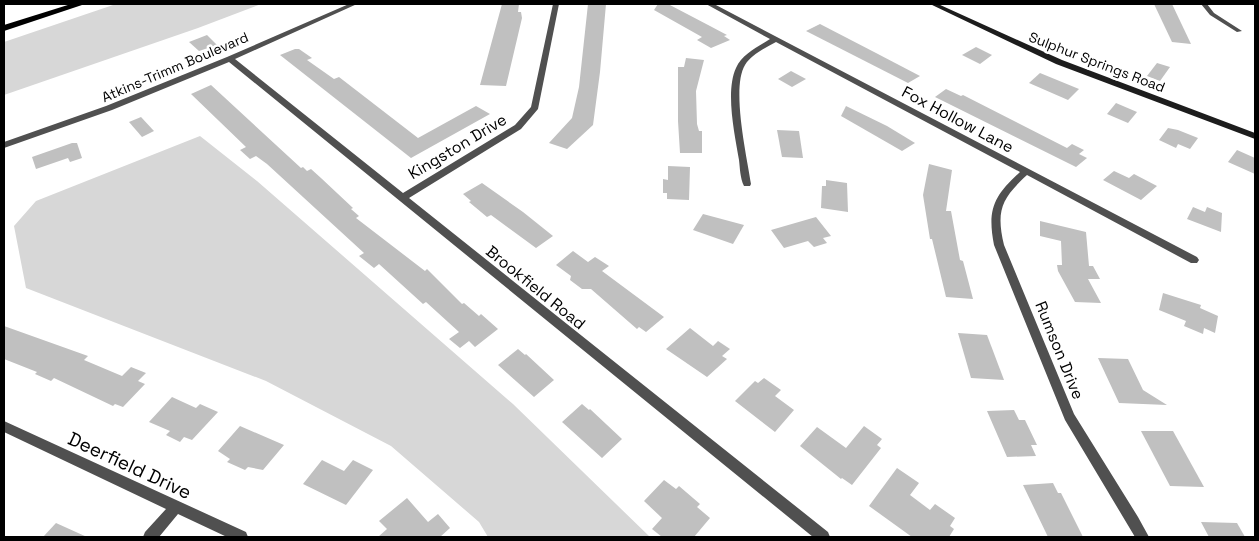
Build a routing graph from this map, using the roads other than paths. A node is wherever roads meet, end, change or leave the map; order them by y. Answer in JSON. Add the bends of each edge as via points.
{"nodes":[{"id":1,"x":80,"y":4,"type":"edge"},
{"id":2,"x":354,"y":4,"type":"edge"},
{"id":3,"x":556,"y":4,"type":"edge"},
{"id":4,"x":710,"y":4,"type":"edge"},
{"id":5,"x":933,"y":4,"type":"edge"},
{"id":6,"x":1204,"y":4,"type":"edge"},
{"id":7,"x":4,"y":28,"type":"edge"},
{"id":8,"x":1239,"y":31,"type":"dead end"},
{"id":9,"x":776,"y":39,"type":"junction"},
{"id":10,"x":230,"y":58,"type":"junction"},
{"id":11,"x":1255,"y":136,"type":"edge"},
{"id":12,"x":4,"y":145,"type":"edge"},
{"id":13,"x":1026,"y":171,"type":"junction"},
{"id":14,"x":747,"y":184,"type":"dead end"},
{"id":15,"x":402,"y":198,"type":"junction"},
{"id":16,"x":1194,"y":260,"type":"dead end"},
{"id":17,"x":4,"y":426,"type":"edge"},
{"id":18,"x":176,"y":507,"type":"junction"},
{"id":19,"x":150,"y":537,"type":"edge"},
{"id":20,"x":241,"y":537,"type":"edge"},
{"id":21,"x":823,"y":537,"type":"edge"},
{"id":22,"x":1142,"y":537,"type":"edge"}],
"edges":[{"from":1,"to":7,"type":"highway"},
{"from":2,"to":10,"type":"street","name":"Atkins-Trimm Boulevard"},
{"from":3,"to":15,"type":"street","name":"Kingston Drive","via":[[535,107],[518,127]]},
{"from":4,"to":9,"type":"street","name":"Fox Hollow Lane"},
{"from":5,"to":11,"type":"street","name":"Sulphur Springs Road","via":[[1058,62]]},
{"from":6,"to":8,"type":"street","via":[[1212,14]]},
{"from":9,"to":13,"type":"street","name":"Fox Hollow Lane"},
{"from":9,"to":14,"type":"street","via":[[744,61],[735,80]]},
{"from":10,"to":12,"type":"street","name":"Atkins-Trimm Boulevard","via":[[109,108]]},
{"from":10,"to":15,"type":"street","name":"Brookfield Road"},
{"from":13,"to":16,"type":"street","name":"Fox Hollow Lane"},
{"from":13,"to":22,"type":"street","name":"Rumson Drive","via":[[1002,193],[996,206],[994,218],[999,245],[1069,416]]},
{"from":15,"to":21,"type":"street","name":"Brookfield Road"},
{"from":17,"to":18,"type":"street","name":"Deerfield Drive"},
{"from":18,"to":19,"type":"street"},
{"from":18,"to":20,"type":"street","name":"Deerfield Drive"}]}
